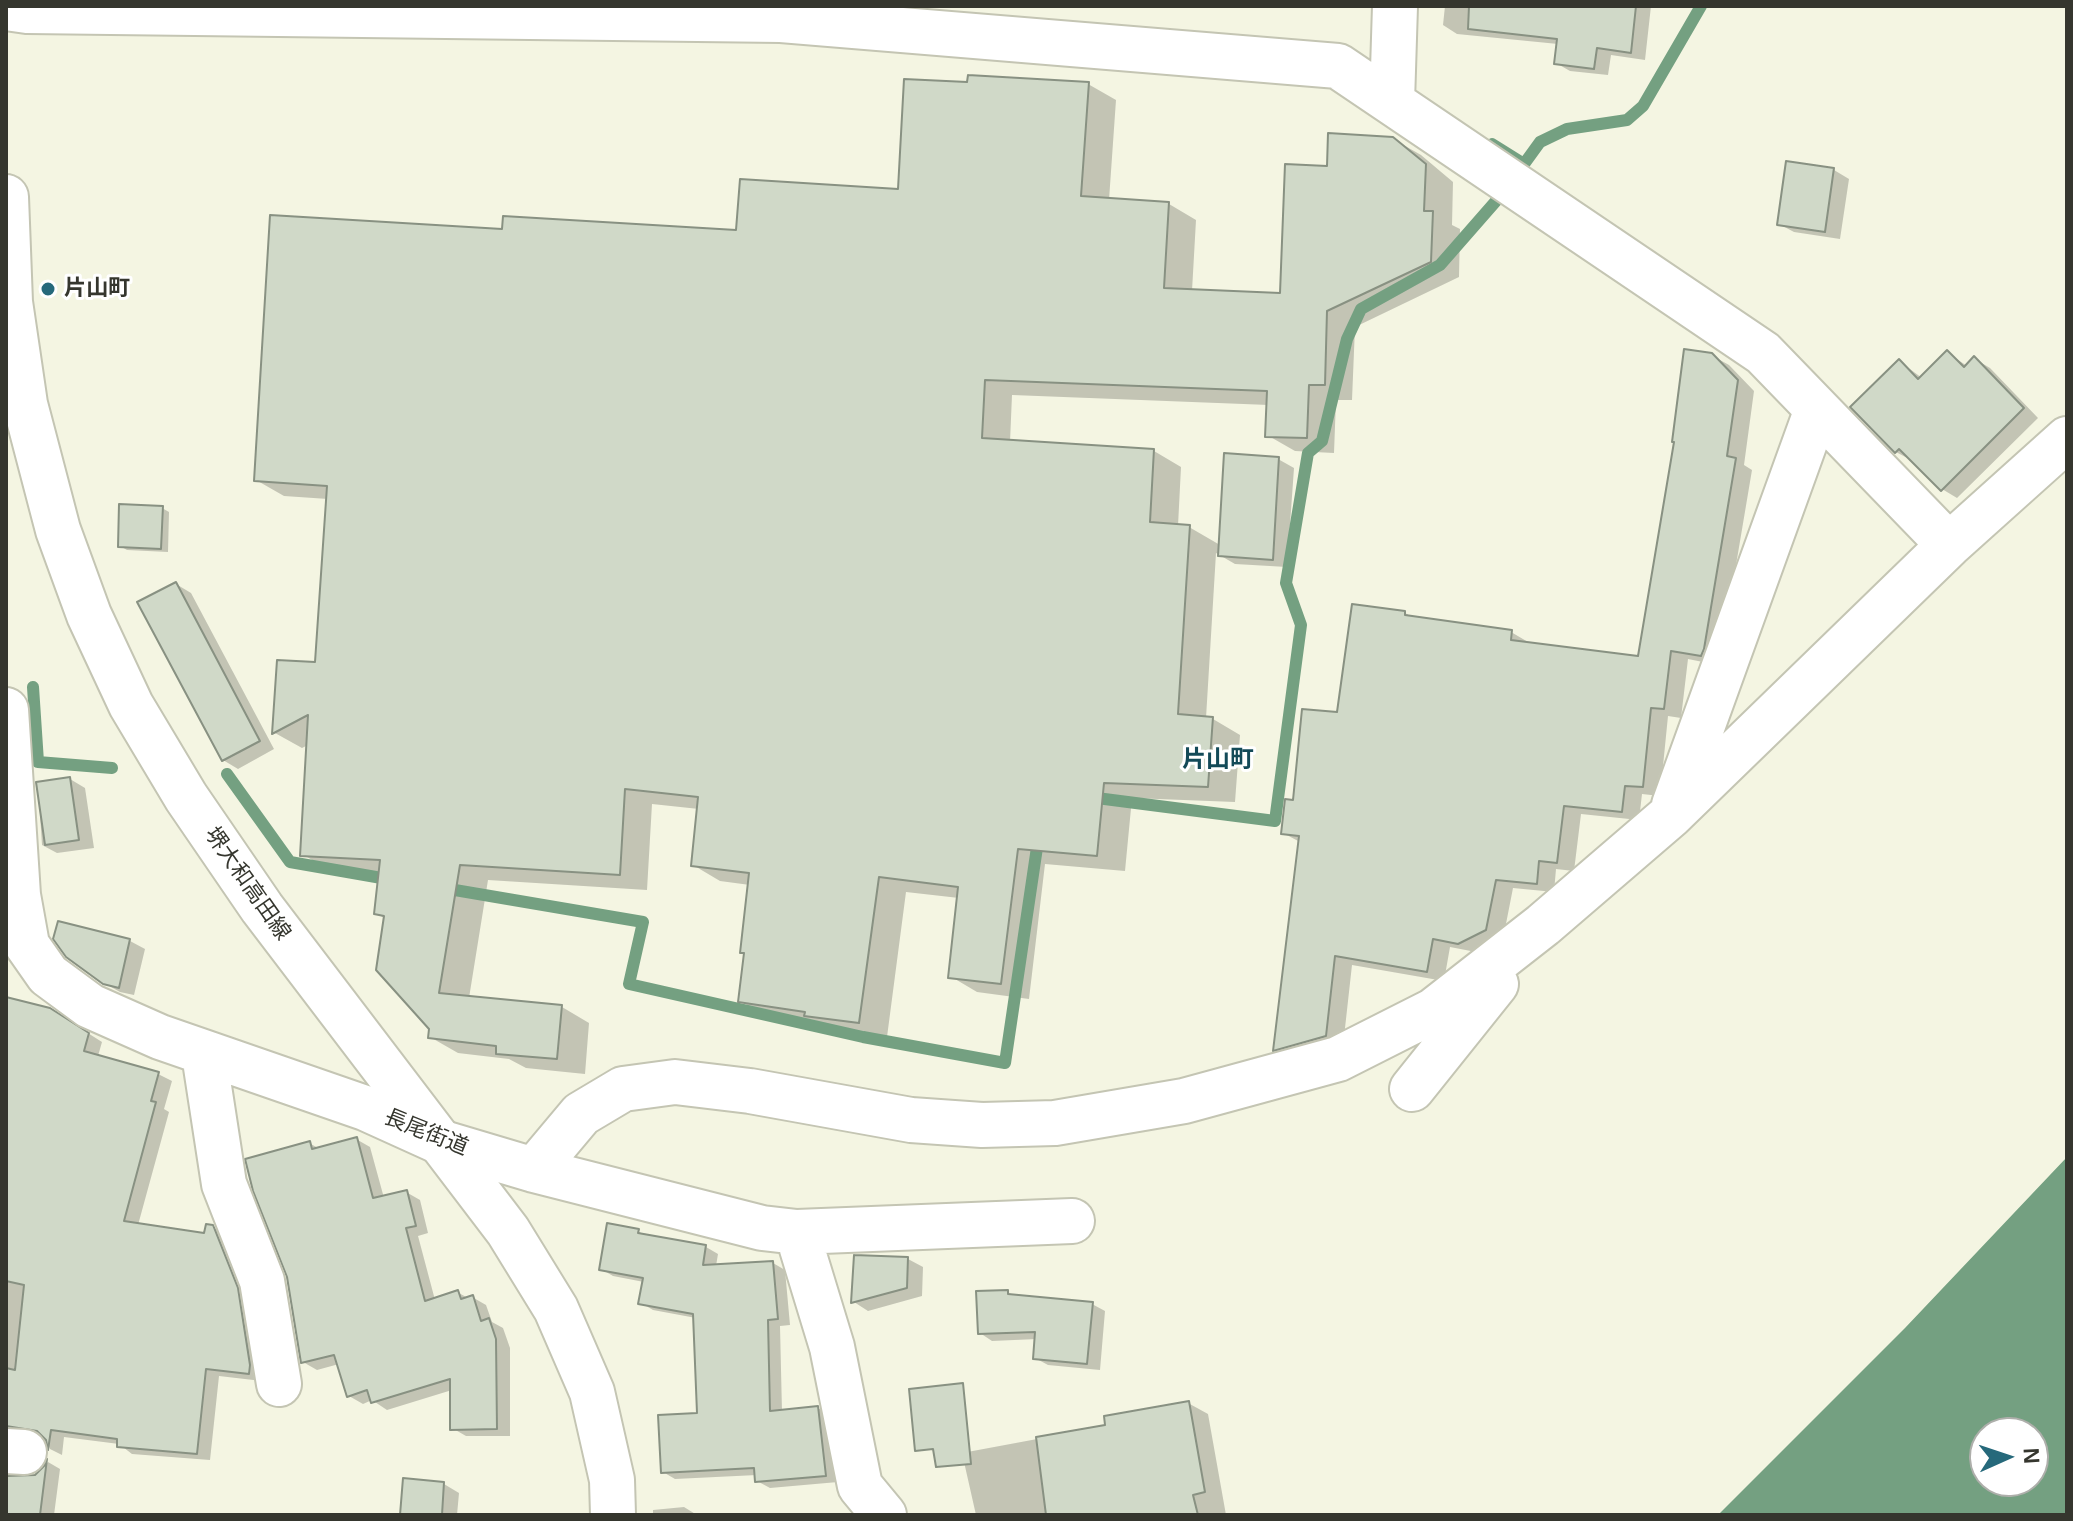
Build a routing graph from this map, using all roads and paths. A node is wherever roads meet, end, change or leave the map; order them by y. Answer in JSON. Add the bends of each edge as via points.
{"nodes":[{"id":1,"x":1395,"y":6,"type":"edge"},
{"id":2,"x":6,"y":8,"type":"edge"},
{"id":3,"x":1392,"y":102,"type":"junction"},
{"id":4,"x":6,"y":197,"type":"edge"},
{"id":5,"x":16,"y":408,"type":"edge"},
{"id":6,"x":1817,"y":409,"type":"junction"},
{"id":7,"x":2067,"y":439,"type":"edge"},
{"id":8,"x":1949,"y":545,"type":"junction"},
{"id":9,"x":6,"y":710,"type":"edge"},
{"id":10,"x":1671,"y":815,"type":"junction"},
{"id":11,"x":9,"y":900,"type":"edge"},
{"id":12,"x":1543,"y":925,"type":"junction"},
{"id":13,"x":204,"y":1054,"type":"junction"},
{"id":14,"x":1412,"y":1089,"type":"dead end"},
{"id":15,"x":440,"y":1142,"type":"junction"},
{"id":16,"x":534,"y":1170,"type":"junction"},
{"id":17,"x":1072,"y":1221,"type":"dead end"},
{"id":18,"x":797,"y":1232,"type":"junction"},
{"id":19,"x":279,"y":1384,"type":"dead end"},
{"id":20,"x":613,"y":1515,"type":"edge"},
{"id":21,"x":884,"y":1515,"type":"edge"}],
"edges":[{"from":1,"to":3,"type":"street"},
{"from":2,"to":3,"type":"street","via":[[781,20],[1338,66]]},
{"from":3,"to":6,"type":"street","via":[[1763,353]]},
{"from":4,"to":5,"type":"street","name":"堺大和高田線"},
{"from":5,"to":15,"type":"street","name":"堺大和高田線","via":[[89,615],[131,705],[262,908]]},
{"from":6,"to":8,"type":"street"},
{"from":6,"to":10,"type":"street"},
{"from":7,"to":8,"type":"street"},
{"from":8,"to":10,"type":"street"},
{"from":9,"to":11,"type":"street","name":"長尾街道"},
{"from":10,"to":12,"type":"street"},
{"from":11,"to":13,"type":"street","name":"長尾街道","via":[[27,945],[48,975],[90,1006]]},
{"from":12,"to":14,"type":"street"},
{"from":12,"to":16,"type":"street","via":[[1433,1011],[1338,1059],[1184,1101],[1055,1123],[982,1125],[911,1120],[675,1082],[623,1089],[581,1114]]},
{"from":13,"to":15,"type":"street","name":"長尾街道","via":[[351,1103]]},
{"from":13,"to":19,"type":"street","via":[[224,1184],[262,1281]]},
{"from":15,"to":16,"type":"street","name":"長尾街道"},
{"from":15,"to":20,"type":"street","name":"堺大和高田線","via":[[508,1231],[556,1309],[592,1392],[612,1480]]},
{"from":16,"to":18,"type":"street","name":"長尾街道","via":[[762,1228]]},
{"from":17,"to":18,"type":"street","name":"長尾街道"},
{"from":18,"to":21,"type":"street","via":[[832,1347],[860,1486]]}]}
